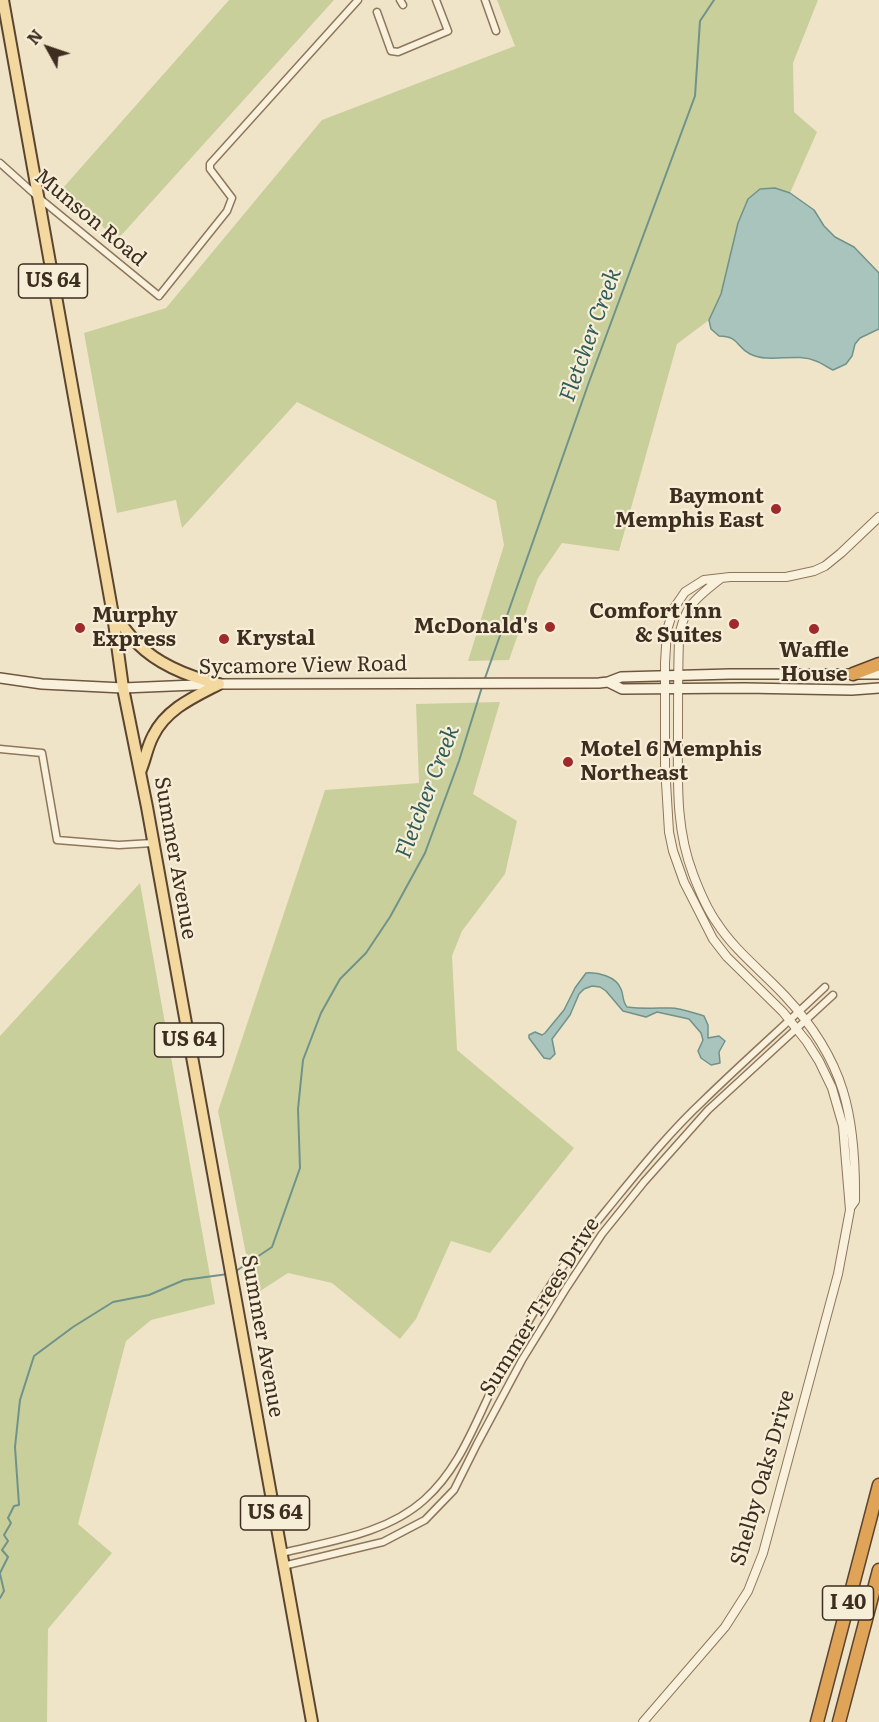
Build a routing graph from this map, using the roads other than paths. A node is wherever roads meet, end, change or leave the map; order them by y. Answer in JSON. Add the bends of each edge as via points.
{"nodes":[{"id":1,"x":3,"y":0,"type":"edge"},
{"id":2,"x":358,"y":0,"type":"edge"},
{"id":3,"x":436,"y":0,"type":"edge"},
{"id":4,"x":485,"y":0,"type":"edge"},
{"id":5,"x":377,"y":12,"type":"dead end"},
{"id":6,"x":496,"y":31,"type":"dead end"},
{"id":7,"x":0,"y":163,"type":"edge"},
{"id":8,"x":38,"y":197,"type":"junction"},
{"id":9,"x":879,"y":517,"type":"edge"},
{"id":10,"x":720,"y":579,"type":"junction"},
{"id":11,"x":113,"y":615,"type":"junction"},
{"id":12,"x":879,"y":664,"type":"edge"},
{"id":13,"x":853,"y":674,"type":"junction"},
{"id":14,"x":879,"y":674,"type":"edge"},
{"id":15,"x":677,"y":676,"type":"junction"},
{"id":16,"x":666,"y":677,"type":"junction"},
{"id":17,"x":0,"y":678,"type":"edge"},
{"id":18,"x":608,"y":682,"type":"junction"},
{"id":19,"x":219,"y":684,"type":"junction"},
{"id":20,"x":123,"y":688,"type":"junction"},
{"id":21,"x":879,"y":688,"type":"edge"},
{"id":22,"x":666,"y":689,"type":"junction"},
{"id":23,"x":677,"y":689,"type":"junction"},
{"id":24,"x":0,"y":749,"type":"edge"},
{"id":25,"x":140,"y":772,"type":"junction"},
{"id":26,"x":153,"y":843,"type":"junction"},
{"id":27,"x":825,"y":987,"type":"dead end"},
{"id":28,"x":833,"y":995,"type":"dead end"},
{"id":29,"x":799,"y":1012,"type":"junction"},
{"id":30,"x":789,"y":1020,"type":"junction"},
{"id":31,"x":806,"y":1021,"type":"junction"},
{"id":32,"x":797,"y":1030,"type":"junction"},
{"id":33,"x":850,"y":1210,"type":"junction"},
{"id":34,"x":484,"y":1405,"type":"junction"},
{"id":35,"x":495,"y":1410,"type":"junction"},
{"id":36,"x":879,"y":1485,"type":"edge"},
{"id":37,"x":282,"y":1553,"type":"junction"},
{"id":38,"x":283,"y":1566,"type":"junction"},
{"id":39,"x":879,"y":1569,"type":"edge"},
{"id":40,"x":312,"y":1722,"type":"edge"},
{"id":41,"x":643,"y":1722,"type":"edge"},
{"id":42,"x":817,"y":1722,"type":"edge"},
{"id":43,"x":839,"y":1722,"type":"edge"}],
"edges":[{"from":1,"to":8,"type":"main road","name":"Summer Avenue","number":"US 64"},
{"from":2,"to":8,"type":"street","name":"Munson Road","via":[[210,164],[232,198],[227,211],[159,296]]},
{"from":3,"to":5,"type":"street","via":[[448,31],[398,52],[391,51]]},
{"from":4,"to":6,"type":"street"},
{"from":7,"to":8,"type":"street","name":"Munson Road"},
{"from":8,"to":11,"type":"main road","name":"Summer Avenue","number":"US 64"},
{"from":9,"to":10,"type":"street","name":"Shelby Oaks Drive","via":[[841,554],[814,571],[786,577]]},
{"from":10,"to":15,"type":"street","name":"Shelby Oaks Drive","via":[[692,602],[684,615]]},
{"from":10,"to":16,"type":"street","name":"Shelby Oaks Drive","via":[[704,580],[685,592],[675,608],[667,630]]},
{"from":11,"to":19,"type":"main road","via":[[148,653],[172,668]]},
{"from":11,"to":20,"type":"main road","name":"Summer Avenue","number":"US 64"},
{"from":12,"to":13,"type":"highway"},
{"from":13,"to":14,"type":"main road","name":"Sycamore View Road"},
{"from":13,"to":15,"type":"main road","name":"Sycamore View Road"},
{"from":15,"to":16,"type":"main road","name":"Sycamore View Road"},
{"from":15,"to":23,"type":"street","name":"Shelby Oaks Drive"},
{"from":16,"to":18,"type":"main road","name":"Sycamore View Road","via":[[621,677]]},
{"from":16,"to":22,"type":"street","name":"Shelby Oaks Drive"},
{"from":17,"to":20,"type":"main road","name":"Sycamore View Road"},
{"from":18,"to":19,"type":"main road","name":"Sycamore View Road"},
{"from":18,"to":22,"type":"main road","name":"Sycamore View Road","via":[[622,689]]},
{"from":19,"to":20,"type":"main road","name":"Sycamore View Road"},
{"from":19,"to":25,"type":"main road","via":[[173,710],[159,725]]},
{"from":20,"to":25,"type":"main road","name":"Summer Avenue","number":"US 64"},
{"from":21,"to":23,"type":"main road","name":"Sycamore View Road"},
{"from":22,"to":23,"type":"main road","name":"Sycamore View Road"},
{"from":22,"to":30,"type":"street","name":"Shelby Oaks Drive","via":[[669,832],[684,882],[713,939]]},
{"from":23,"to":29,"type":"street","name":"Shelby Oaks Drive","via":[[676,792],[682,840],[693,875],[717,923]]},
{"from":24,"to":26,"type":"street","via":[[42,753],[57,840],[119,845]]},
{"from":25,"to":26,"type":"main road","name":"Summer Avenue","number":"US 64"},
{"from":26,"to":37,"type":"main road","name":"Summer Avenue","number":"US 64"},
{"from":27,"to":29,"type":"street","name":"Summer Trees Drive"},
{"from":28,"to":31,"type":"street","name":"Summer Trees Drive"},
{"from":29,"to":30,"type":"street","name":"Summer Trees Drive"},
{"from":29,"to":31,"type":"street","name":"Shelby Oaks Drive"},
{"from":30,"to":32,"type":"street","name":"Shelby Oaks Drive"},
{"from":30,"to":34,"type":"street","name":"Summer Trees Drive","via":[[672,1132],[597,1221],[556,1277]]},
{"from":31,"to":32,"type":"street","name":"Summer Trees Drive"},
{"from":31,"to":33,"type":"street","name":"Shelby Oaks Drive","via":[[838,1073],[847,1101],[855,1169],[855,1201]]},
{"from":32,"to":33,"type":"street","name":"Shelby Oaks Drive","via":[[832,1088],[843,1126]]},
{"from":32,"to":35,"type":"street","name":"Summer Trees Drive","via":[[708,1110],[602,1234]]},
{"from":33,"to":41,"type":"street","name":"Shelby Oaks Drive","via":[[838,1274],[763,1553],[748,1591],[725,1627]]},
{"from":34,"to":35,"type":"street"},
{"from":34,"to":37,"type":"street","name":"Summer Trees Drive","via":[[445,1478],[405,1515],[370,1531]]},
{"from":35,"to":38,"type":"street","name":"Summer Trees Drive","via":[[454,1490],[425,1520],[383,1542]]},
{"from":36,"to":42,"type":"highway","number":"I 40"},
{"from":37,"to":38,"type":"main road","name":"Summer Avenue","number":"US 64"},
{"from":38,"to":40,"type":"main road","name":"Summer Avenue","number":"US 64"},
{"from":39,"to":43,"type":"highway","number":"I 40"}]}
